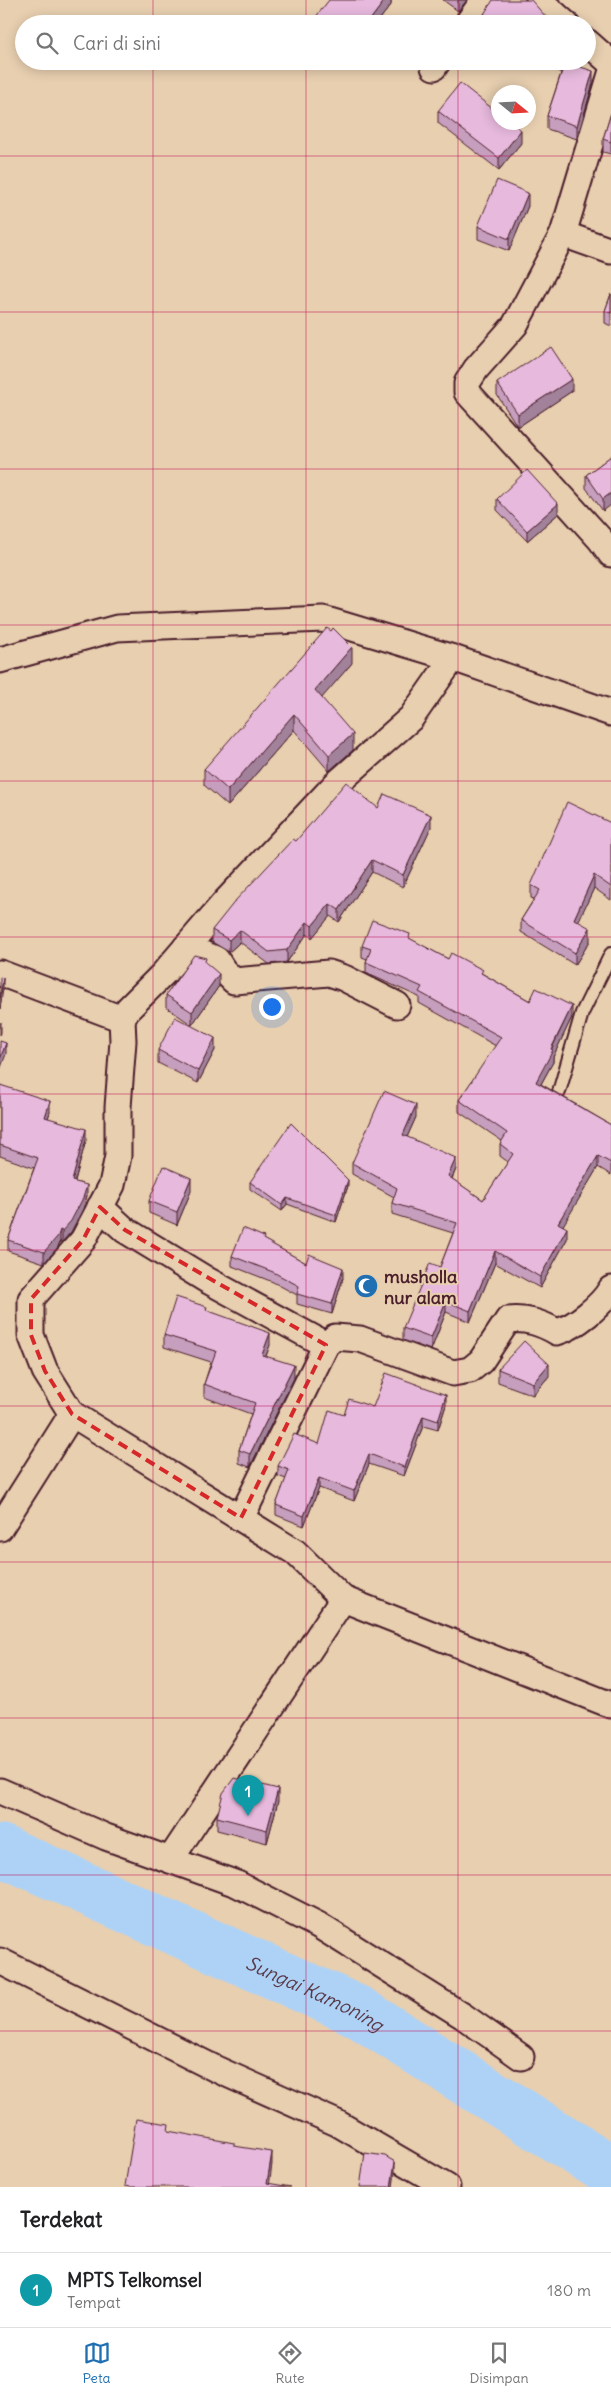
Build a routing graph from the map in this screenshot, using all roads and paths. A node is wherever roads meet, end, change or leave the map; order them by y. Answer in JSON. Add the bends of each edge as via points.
{"nodes":[{"id":1,"x":484,"y":0,"type":"edge"},
{"id":2,"x":539,"y":0,"type":"edge"},
{"id":3,"x":473,"y":15,"type":"edge"},
{"id":4,"x":556,"y":15,"type":"edge"},
{"id":5,"x":596,"y":50,"type":"edge"},
{"id":6,"x":611,"y":63,"type":"edge"},
{"id":7,"x":611,"y":74,"type":"edge"},
{"id":8,"x":562,"y":234,"type":"junction"},
{"id":9,"x":611,"y":251,"type":"edge"},
{"id":10,"x":611,"y":554,"type":"edge"},
{"id":11,"x":453,"y":658,"type":"junction"},
{"id":12,"x":0,"y":660,"type":"edge"},
{"id":13,"x":611,"y":713,"type":"edge"},
{"id":14,"x":186,"y":947,"type":"junction"},
{"id":15,"x":611,"y":954,"type":"edge"},
{"id":16,"x":0,"y":973,"type":"edge"},
{"id":17,"x":397,"y":1005,"type":"dead end"},
{"id":18,"x":122,"y":1019,"type":"junction"},
{"id":19,"x":559,"y":1092,"type":"dead end"},
{"id":20,"x":100,"y":1207,"type":"junction"},
{"id":21,"x":611,"y":1289,"type":"edge"},
{"id":22,"x":326,"y":1345,"type":"junction"},
{"id":23,"x":72,"y":1414,"type":"junction"},
{"id":24,"x":241,"y":1518,"type":"junction"},
{"id":25,"x":0,"y":1528,"type":"edge"},
{"id":26,"x":343,"y":1599,"type":"junction"},
{"id":27,"x":611,"y":1706,"type":"edge"},
{"id":28,"x":0,"y":1791,"type":"edge"},
{"id":29,"x":170,"y":1860,"type":"junction"},
{"id":30,"x":0,"y":1960,"type":"edge"},
{"id":31,"x":521,"y":2057,"type":"dead end"},
{"id":32,"x":447,"y":2187,"type":"edge"}],
"edges":[{"from":1,"to":3,"type":"street"},
{"from":2,"to":4,"type":"street"},
{"from":5,"to":6,"type":"street"},
{"from":7,"to":8,"type":"street"},
{"from":8,"to":9,"type":"street"},
{"from":8,"to":10,"type":"street","via":[[515,325],[476,369],[467,383],[467,392]]},
{"from":11,"to":12,"type":"street","via":[[323,619],[117,628]]},
{"from":11,"to":13,"type":"street"},
{"from":11,"to":14,"type":"street","via":[[411,718],[335,785]]},
{"from":14,"to":17,"type":"street","via":[[216,959],[234,981],[329,972]]},
{"from":14,"to":18,"type":"street"},
{"from":15,"to":19,"type":"lane","via":[[582,1013]]},
{"from":16,"to":18,"type":"street"},
{"from":18,"to":20,"type":"street","via":[[118,1156],[112,1185]]},
{"from":20,"to":22,"type":"street","via":[[141,1240]]},
{"from":20,"to":23,"type":"street","via":[[83,1240],[31,1299],[31,1335],[45,1371]]},
{"from":21,"to":22,"type":"street","via":[[575,1325],[565,1330],[557,1332],[536,1321],[508,1320],[482,1361],[470,1370],[454,1373],[360,1340],[335,1337]]},
{"from":22,"to":24,"type":"street"},
{"from":23,"to":24,"type":"street"},
{"from":23,"to":25,"type":"street"},
{"from":24,"to":26,"type":"street","via":[[296,1552]]},
{"from":26,"to":27,"type":"street"},
{"from":26,"to":29,"type":"street"},
{"from":28,"to":29,"type":"street"},
{"from":29,"to":31,"type":"street","via":[[237,1884],[318,1925],[463,2016]]},
{"from":30,"to":32,"type":"street","via":[[216,2068],[337,2123]]}]}
